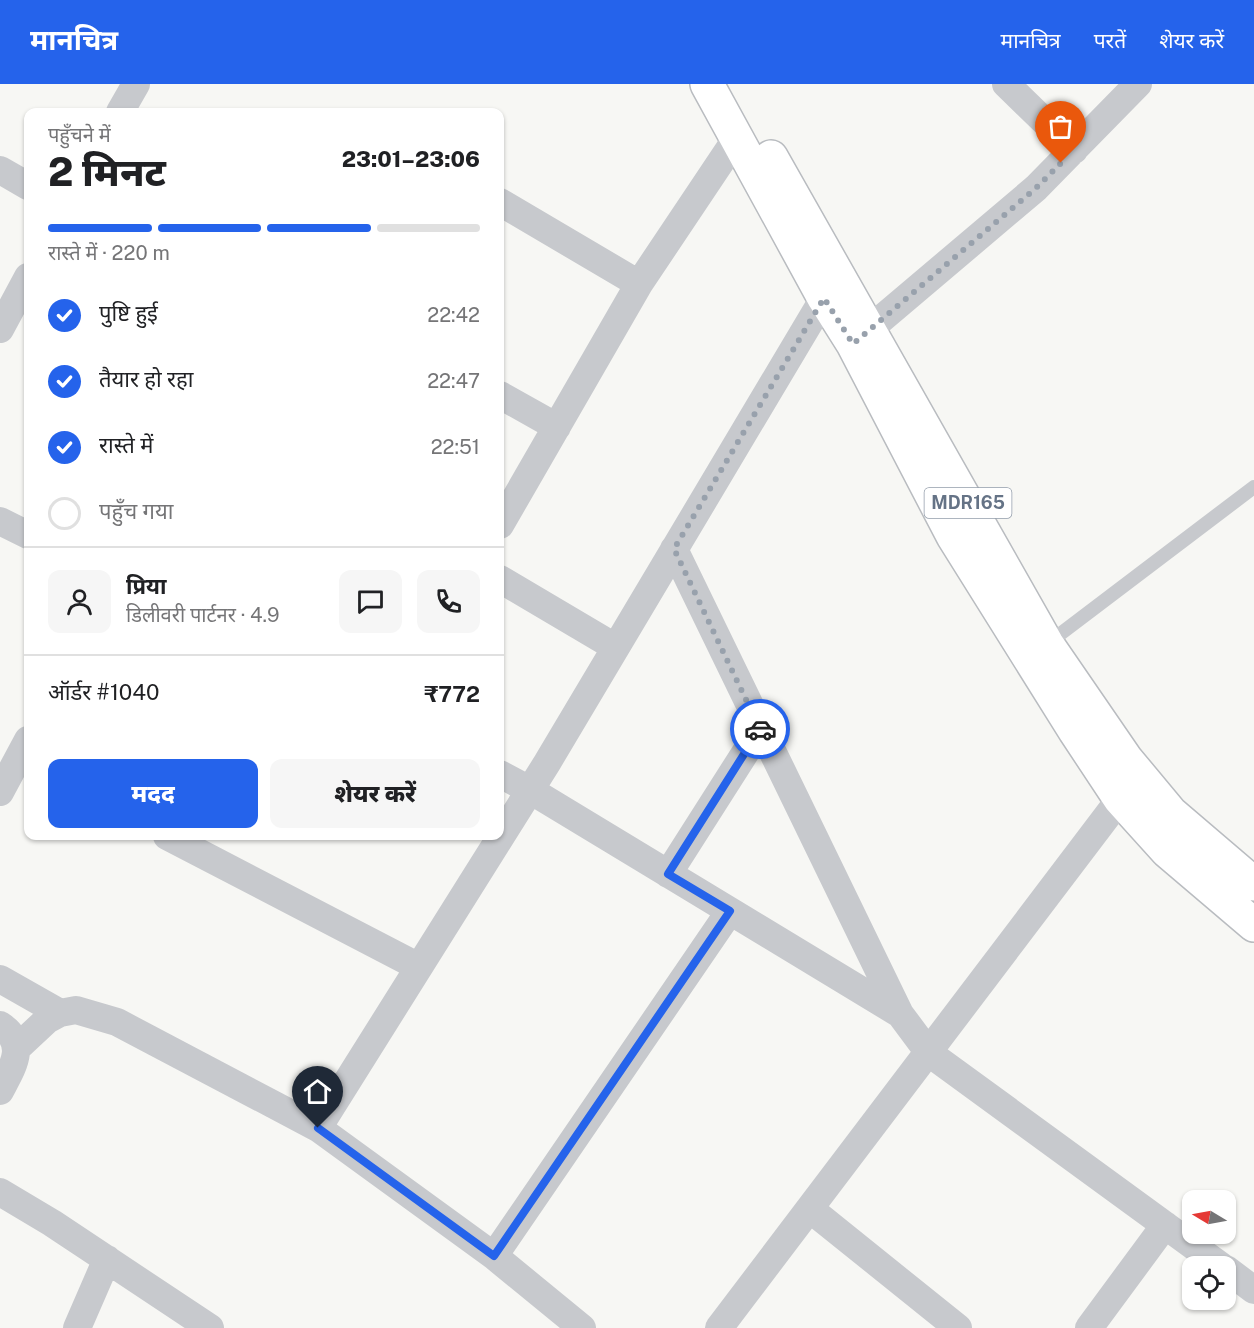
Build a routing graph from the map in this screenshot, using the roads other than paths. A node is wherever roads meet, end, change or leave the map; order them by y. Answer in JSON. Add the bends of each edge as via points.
{"nodes":[{"id":1,"x":136,"y":84,"type":"edge"},
{"id":2,"x":1006,"y":84,"type":"edge"},
{"id":3,"x":1138,"y":84,"type":"edge"},
{"id":4,"x":717,"y":86,"type":"edge"},
{"id":5,"x":122,"y":108,"type":"edge"},
{"id":6,"x":736,"y":139,"type":"junction"},
{"id":7,"x":1074,"y":150,"type":"junction"},
{"id":8,"x":0,"y":170,"type":"edge"},
{"id":9,"x":24,"y":184,"type":"edge"},
{"id":10,"x":504,"y":204,"type":"edge"},
{"id":11,"x":639,"y":284,"type":"junction"},
{"id":12,"x":24,"y":293,"type":"edge"},
{"id":13,"x":824,"y":298,"type":"junction"},
{"id":14,"x":0,"y":329,"type":"edge"},
{"id":15,"x":861,"y":336,"type":"junction"},
{"id":16,"x":504,"y":397,"type":"edge"},
{"id":17,"x":556,"y":427,"type":"junction"},
{"id":18,"x":1254,"y":487,"type":"edge"},
{"id":19,"x":504,"y":518,"type":"edge"},
{"id":20,"x":0,"y":521,"type":"edge"},
{"id":21,"x":24,"y":533,"type":"edge"},
{"id":22,"x":674,"y":549,"type":"junction"},
{"id":23,"x":504,"y":581,"type":"edge"},
{"id":24,"x":1047,"y":644,"type":"junction"},
{"id":25,"x":615,"y":647,"type":"junction"},
{"id":26,"x":761,"y":728,"type":"junction"},
{"id":27,"x":24,"y":756,"type":"edge"},
{"id":28,"x":504,"y":776,"type":"edge"},
{"id":29,"x":1131,"y":788,"type":"junction"},
{"id":30,"x":530,"y":790,"type":"junction"},
{"id":31,"x":0,"y":792,"type":"edge"},
{"id":32,"x":504,"y":831,"type":"edge"},
{"id":33,"x":175,"y":840,"type":"edge"},
{"id":34,"x":499,"y":840,"type":"edge"},
{"id":35,"x":668,"y":874,"type":"junction"},
{"id":36,"x":1254,"y":884,"type":"edge"},
{"id":37,"x":730,"y":911,"type":"junction"},
{"id":38,"x":1254,"y":925,"type":"edge"},
{"id":39,"x":419,"y":967,"type":"junction"},
{"id":40,"x":0,"y":979,"type":"edge"},
{"id":41,"x":60,"y":1013,"type":"junction"},
{"id":42,"x":900,"y":1014,"type":"junction"},
{"id":43,"x":0,"y":1025,"type":"edge"},
{"id":44,"x":17,"y":1048,"type":"junction"},
{"id":45,"x":929,"y":1053,"type":"junction"},
{"id":46,"x":0,"y":1091,"type":"edge"},
{"id":47,"x":318,"y":1128,"type":"junction"},
{"id":48,"x":0,"y":1192,"type":"edge"},
{"id":49,"x":810,"y":1209,"type":"junction"},
{"id":50,"x":1165,"y":1225,"type":"junction"},
{"id":51,"x":494,"y":1256,"type":"junction"},
{"id":52,"x":1207,"y":1256,"type":"edge"},
{"id":53,"x":107,"y":1259,"type":"junction"},
{"id":54,"x":1236,"y":1276,"type":"edge"},
{"id":55,"x":1254,"y":1290,"type":"edge"},
{"id":56,"x":76,"y":1328,"type":"edge"},
{"id":57,"x":210,"y":1328,"type":"edge"},
{"id":58,"x":582,"y":1328,"type":"edge"},
{"id":59,"x":719,"y":1328,"type":"edge"},
{"id":60,"x":958,"y":1328,"type":"edge"},
{"id":61,"x":1089,"y":1328,"type":"edge"}],
"edges":[{"from":1,"to":5,"type":"street"},
{"from":2,"to":7,"type":"street"},
{"from":3,"to":7,"type":"street"},
{"from":4,"to":6,"type":"main road","number":"MDR165"},
{"from":4,"to":15,"type":"main road","number":"MDR165","via":[[765,147]]},
{"from":6,"to":11,"type":"street"},
{"from":6,"to":13,"type":"main road","number":"MDR165"},
{"from":7,"to":15,"type":"street","via":[[1036,188]]},
{"from":8,"to":9,"type":"street"},
{"from":10,"to":11,"type":"street"},
{"from":11,"to":17,"type":"street"},
{"from":12,"to":14,"type":"street"},
{"from":13,"to":15,"type":"main road","number":"MDR165"},
{"from":13,"to":22,"type":"street"},
{"from":15,"to":24,"type":"main road","number":"MDR165"},
{"from":15,"to":29,"type":"main road","number":"MDR165","via":[[953,536],[1028,658]]},
{"from":16,"to":17,"type":"street"},
{"from":17,"to":19,"type":"street"},
{"from":18,"to":24,"type":"lane"},
{"from":20,"to":21,"type":"street"},
{"from":22,"to":25,"type":"street"},
{"from":22,"to":26,"type":"street"},
{"from":23,"to":25,"type":"street"},
{"from":24,"to":29,"type":"main road","number":"MDR165","via":[[1126,759]]},
{"from":25,"to":30,"type":"street"},
{"from":26,"to":35,"type":"street"},
{"from":26,"to":42,"type":"street"},
{"from":27,"to":31,"type":"street"},
{"from":28,"to":30,"type":"street"},
{"from":29,"to":36,"type":"main road","number":"MDR165","via":[[1171,813]]},
{"from":29,"to":38,"type":"main road","number":"MDR165","via":[[1167,851]]},
{"from":29,"to":45,"type":"street"},
{"from":30,"to":32,"type":"street"},
{"from":30,"to":35,"type":"street"},
{"from":33,"to":39,"type":"street"},
{"from":34,"to":39,"type":"street"},
{"from":35,"to":37,"type":"street"},
{"from":37,"to":42,"type":"street"},
{"from":37,"to":51,"type":"street"},
{"from":39,"to":47,"type":"street"},
{"from":40,"to":41,"type":"street"},
{"from":41,"to":44,"type":"street"},
{"from":41,"to":47,"type":"street","via":[[76,1010],[117,1022]]},
{"from":42,"to":45,"type":"street"},
{"from":43,"to":44,"type":"street"},
{"from":44,"to":46,"type":"street","via":[[15,1063]]},
{"from":45,"to":49,"type":"street"},
{"from":45,"to":50,"type":"street"},
{"from":47,"to":51,"type":"street"},
{"from":48,"to":53,"type":"street"},
{"from":49,"to":59,"type":"street"},
{"from":49,"to":60,"type":"street"},
{"from":50,"to":52,"type":"street"},
{"from":50,"to":61,"type":"street"},
{"from":51,"to":58,"type":"street"},
{"from":53,"to":56,"type":"street"},
{"from":53,"to":57,"type":"street"},
{"from":54,"to":55,"type":"street"}]}
